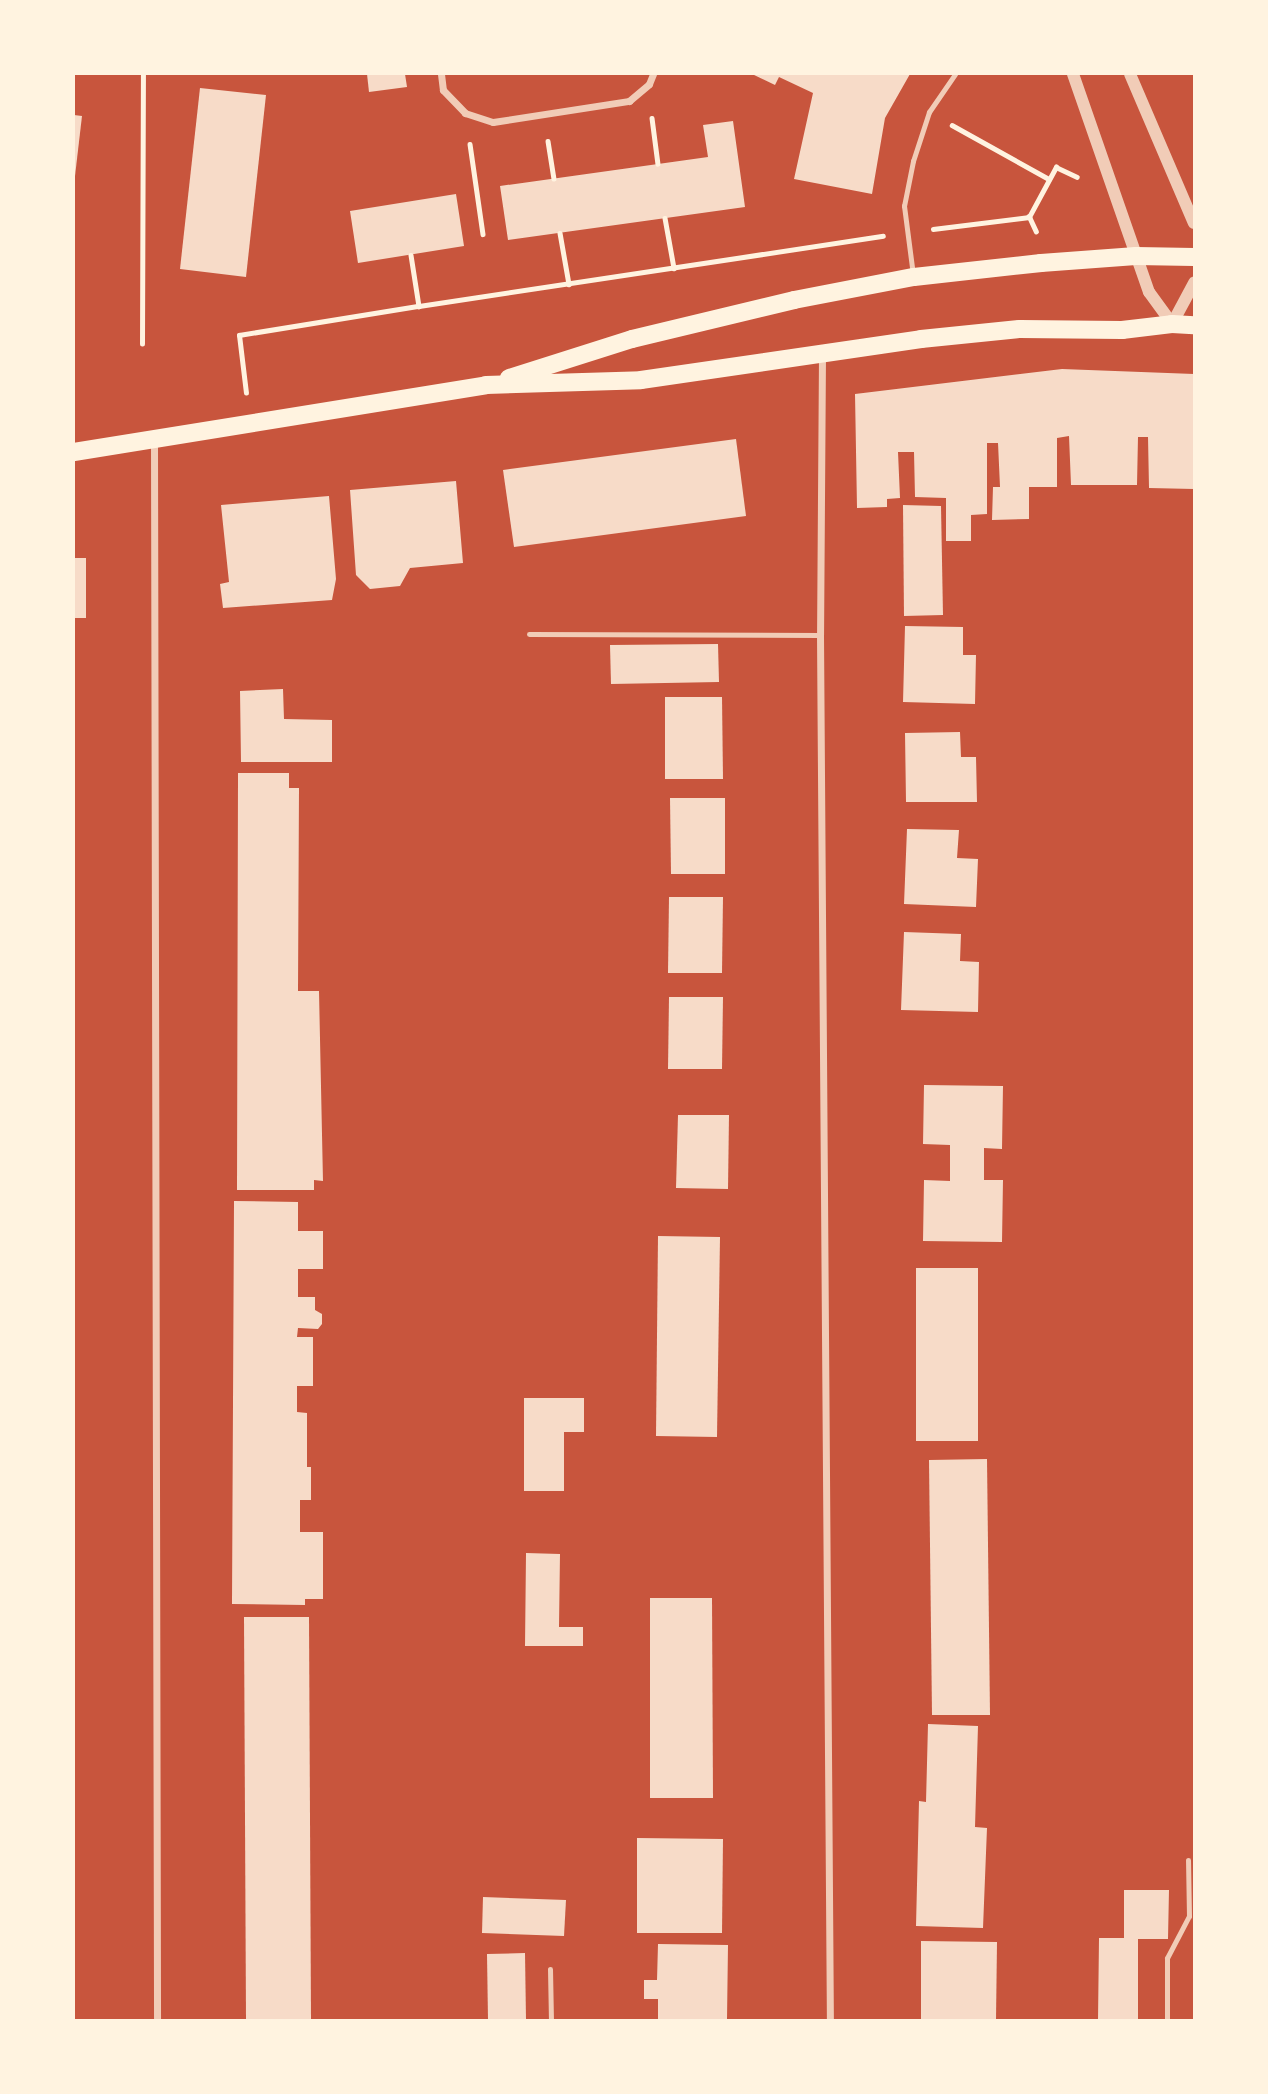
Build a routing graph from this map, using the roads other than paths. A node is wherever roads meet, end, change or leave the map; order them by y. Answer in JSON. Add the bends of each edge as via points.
{"nodes":[{"id":1,"x":441,"y":74,"type":"edge"},
{"id":2,"x":653,"y":74,"type":"edge"},
{"id":3,"x":955,"y":74,"type":"edge"},
{"id":4,"x":1073,"y":74,"type":"edge"},
{"id":5,"x":1130,"y":74,"type":"edge"},
{"id":6,"x":1195,"y":223,"type":"edge"},
{"id":7,"x":1136,"y":256,"type":"junction"},
{"id":8,"x":1195,"y":257,"type":"edge"},
{"id":9,"x":914,"y":277,"type":"junction"},
{"id":10,"x":1195,"y":283,"type":"edge"},
{"id":11,"x":1172,"y":324,"type":"junction"},
{"id":12,"x":1195,"y":325,"type":"edge"},
{"id":13,"x":822,"y":352,"type":"junction"},
{"id":14,"x":486,"y":385,"type":"junction"},
{"id":15,"x":154,"y":440,"type":"junction"},
{"id":16,"x":74,"y":452,"type":"edge"},
{"id":17,"x":529,"y":634,"type":"dead end"},
{"id":18,"x":820,"y":635,"type":"junction"},
{"id":19,"x":1188,"y":1860,"type":"dead end"},
{"id":20,"x":550,"y":1969,"type":"dead end"},
{"id":21,"x":157,"y":2021,"type":"edge"},
{"id":22,"x":551,"y":2021,"type":"edge"},
{"id":23,"x":830,"y":2021,"type":"edge"},
{"id":24,"x":1167,"y":2021,"type":"edge"}],
"edges":[{"from":1,"to":2,"type":"street","via":[[443,90],[465,113],[493,122],[629,101],[649,84]]},
{"from":3,"to":9,"type":"lane","via":[[929,112],[913,161],[904,206]]},
{"from":4,"to":7,"type":"street"},
{"from":5,"to":6,"type":"street"},
{"from":7,"to":8,"type":"main road"},
{"from":7,"to":9,"type":"main road"},
{"from":7,"to":11,"type":"street","via":[[1149,292]]},
{"from":9,"to":14,"type":"main road","via":[[632,339]]},
{"from":10,"to":11,"type":"street"},
{"from":11,"to":12,"type":"main road"},
{"from":11,"to":13,"type":"main road","via":[[1122,330],[1007,330]]},
{"from":13,"to":14,"type":"main road","via":[[641,380]]},
{"from":13,"to":18,"type":"street"},
{"from":14,"to":15,"type":"main road"},
{"from":15,"to":16,"type":"main road"},
{"from":15,"to":21,"type":"street"},
{"from":17,"to":18,"type":"lane"},
{"from":18,"to":23,"type":"street"},
{"from":19,"to":24,"type":"lane","via":[[1189,1916],[1167,1958]]},
{"from":20,"to":22,"type":"lane"}]}
